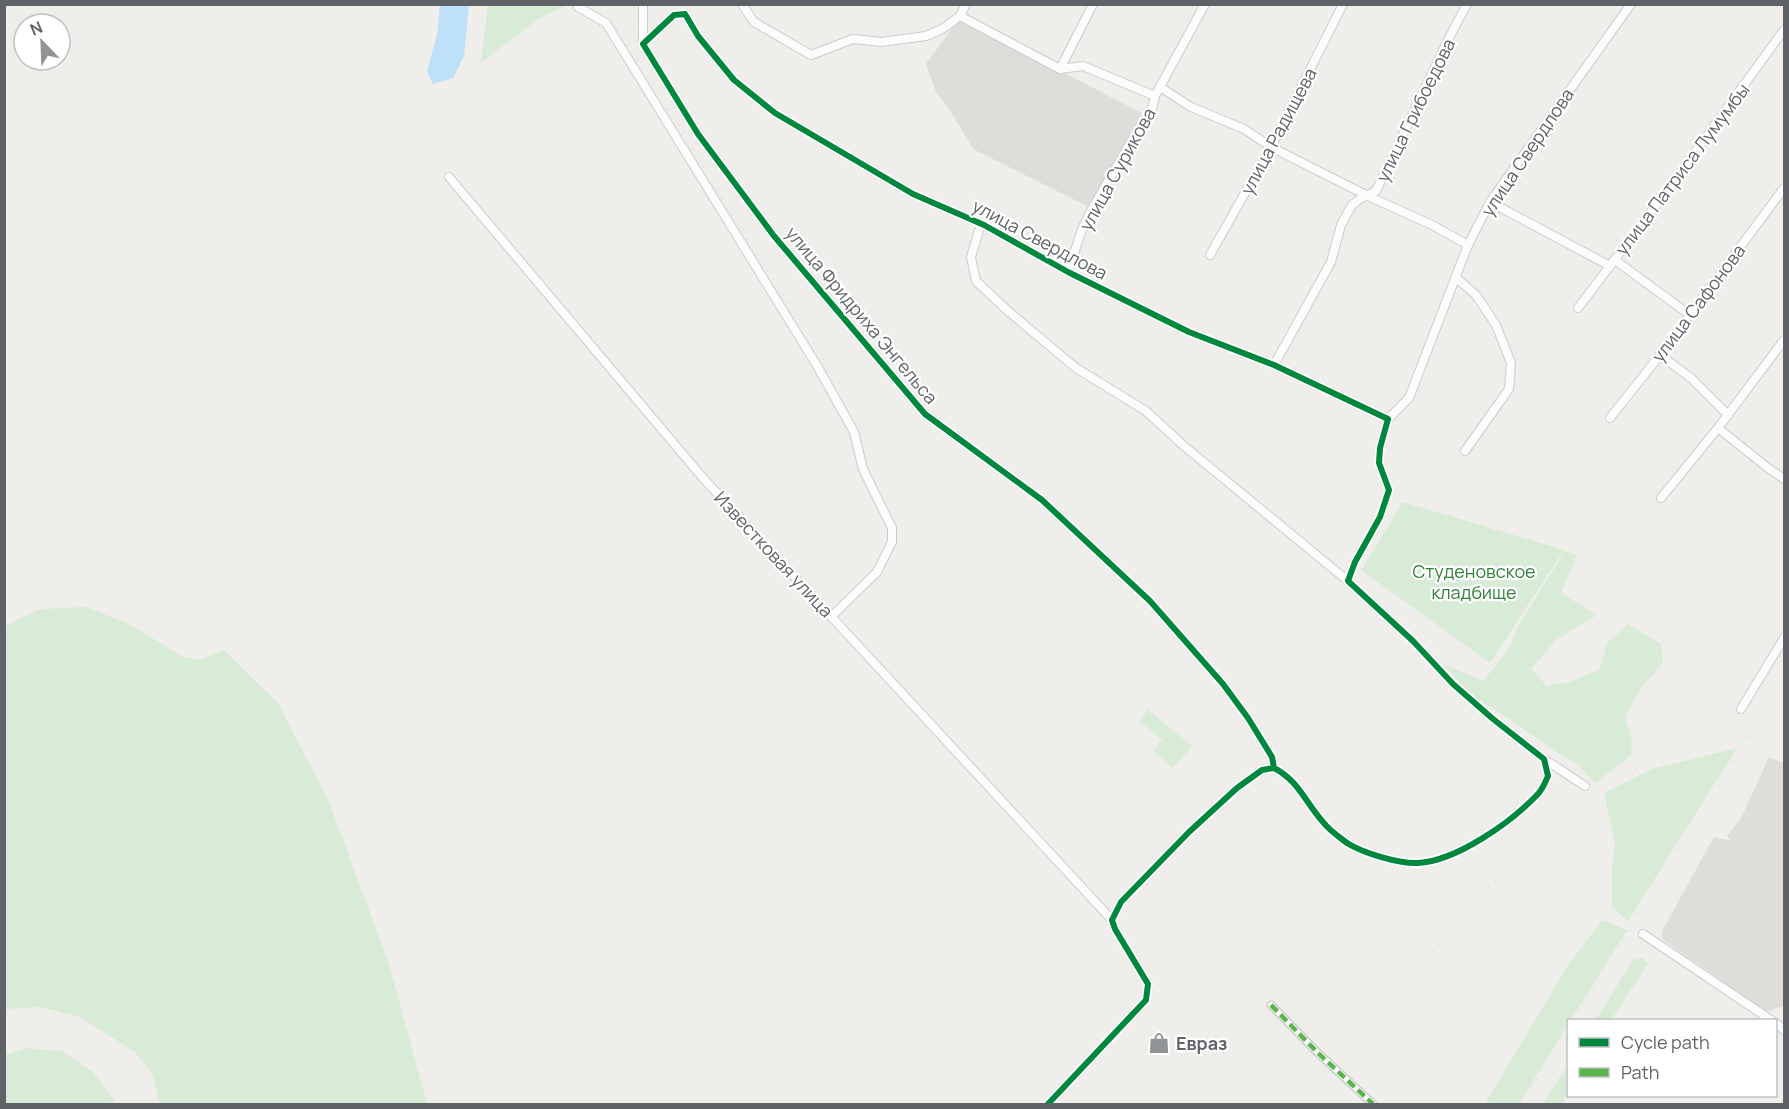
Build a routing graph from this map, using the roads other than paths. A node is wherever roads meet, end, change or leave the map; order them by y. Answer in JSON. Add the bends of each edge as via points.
{"nodes":[{"id":1,"x":643,"y":4,"type":"edge"},
{"id":2,"x":742,"y":4,"type":"edge"},
{"id":3,"x":966,"y":4,"type":"edge"},
{"id":4,"x":1093,"y":4,"type":"edge"},
{"id":5,"x":1205,"y":4,"type":"edge"},
{"id":6,"x":1343,"y":4,"type":"edge"},
{"id":7,"x":1467,"y":4,"type":"edge"},
{"id":8,"x":1630,"y":4,"type":"edge"},
{"id":9,"x":578,"y":7,"type":"dead end"},
{"id":10,"x":960,"y":16,"type":"junction"},
{"id":11,"x":1785,"y":30,"type":"edge"},
{"id":12,"x":643,"y":44,"type":"junction"},
{"id":13,"x":1060,"y":69,"type":"junction"},
{"id":14,"x":1160,"y":87,"type":"junction"},
{"id":15,"x":1155,"y":96,"type":"junction"},
{"id":16,"x":1271,"y":147,"type":"junction"},
{"id":17,"x":449,"y":177,"type":"dead end"},
{"id":18,"x":1785,"y":188,"type":"edge"},
{"id":19,"x":1368,"y":196,"type":"junction"},
{"id":20,"x":1490,"y":202,"type":"junction"},
{"id":21,"x":981,"y":224,"type":"junction"},
{"id":22,"x":1468,"y":245,"type":"junction"},
{"id":23,"x":1210,"y":255,"type":"dead end"},
{"id":24,"x":1612,"y":263,"type":"junction"},
{"id":25,"x":1068,"y":272,"type":"junction"},
{"id":26,"x":1455,"y":277,"type":"junction"},
{"id":27,"x":1578,"y":308,"type":"dead end"},
{"id":28,"x":1690,"y":315,"type":"junction"},
{"id":29,"x":1785,"y":340,"type":"edge"},
{"id":30,"x":1660,"y":355,"type":"junction"},
{"id":31,"x":1274,"y":365,"type":"junction"},
{"id":32,"x":1728,"y":415,"type":"junction"},
{"id":33,"x":1610,"y":418,"type":"dead end"},
{"id":34,"x":1388,"y":419,"type":"junction"},
{"id":35,"x":1718,"y":428,"type":"junction"},
{"id":36,"x":1465,"y":451,"type":"dead end"},
{"id":37,"x":1785,"y":479,"type":"edge"},
{"id":38,"x":1661,"y":498,"type":"dead end"},
{"id":39,"x":1348,"y":581,"type":"junction"},
{"id":40,"x":831,"y":617,"type":"junction"},
{"id":41,"x":1785,"y":638,"type":"edge"},
{"id":42,"x":1741,"y":709,"type":"dead end"},
{"id":43,"x":1544,"y":759,"type":"junction"},
{"id":44,"x":1274,"y":768,"type":"junction"},
{"id":45,"x":1585,"y":786,"type":"dead end"},
{"id":46,"x":1112,"y":920,"type":"junction"},
{"id":47,"x":1643,"y":934,"type":"dead end"},
{"id":48,"x":1271,"y":1005,"type":"dead end"},
{"id":49,"x":1770,"y":1019,"type":"edge"},
{"id":50,"x":1048,"y":1104,"type":"edge"},
{"id":51,"x":1373,"y":1104,"type":"edge"}],
"edges":[{"from":1,"to":12,"type":"street"},
{"from":2,"to":10,"type":"street","via":[[754,22],[811,55],[853,39],[880,42],[926,36]]},
{"from":3,"to":10,"type":"street"},
{"from":4,"to":13,"type":"street"},
{"from":5,"to":14,"type":"street","name":"улица Сурикова"},
{"from":6,"to":16,"type":"street","name":"улица Радищева"},
{"from":7,"to":19,"type":"street","name":"улица Грибоедова","via":[[1376,191]]},
{"from":8,"to":20,"type":"street","name":"улица Свердлова"},
{"from":9,"to":40,"type":"street","via":[[606,23],[854,432],[863,469],[892,528],[892,542],[877,572]]},
{"from":10,"to":13,"type":"street"},
{"from":11,"to":24,"type":"street","name":"улица Патриса Лумумбы"},
{"from":12,"to":21,"type":"street","name":"улица Свердлова","via":[[674,15],[685,15],[734,80],[775,113],[913,194]]},
{"from":12,"to":44,"type":"street","name":"улица Фридриха Энгельса","via":[[698,134],[774,236],[925,414],[1042,500],[1150,601],[1248,718],[1272,757]]},
{"from":13,"to":15,"type":"street","via":[[1083,66]]},
{"from":14,"to":15,"type":"street","name":"улица Сурикова"},
{"from":14,"to":16,"type":"street","via":[[1191,108],[1244,129]]},
{"from":15,"to":25,"type":"street","name":"улица Сурикова","via":[[1151,113],[1082,229]]},
{"from":16,"to":19,"type":"street"},
{"from":16,"to":23,"type":"street","name":"улица Радищева"},
{"from":17,"to":40,"type":"street","name":"Известковая улица","via":[[703,478]]},
{"from":18,"to":28,"type":"street","name":"улица Сафонова"},
{"from":19,"to":22,"type":"street"},
{"from":19,"to":31,"type":"street","name":"улица Грибоедова","via":[[1352,205],[1341,225],[1331,262]]},
{"from":20,"to":22,"type":"street","name":"улица Свердлова"},
{"from":20,"to":24,"type":"street"},
{"from":21,"to":25,"type":"street","name":"улица Свердлова"},
{"from":21,"to":39,"type":"street","name":"улица Свердлова","via":[[971,257],[976,281],[1076,368],[1146,411]]},
{"from":22,"to":26,"type":"street","name":"улица Свердлова"},
{"from":24,"to":27,"type":"street","name":"улица Патриса Лумумбы"},
{"from":24,"to":28,"type":"street"},
{"from":25,"to":31,"type":"street","name":"улица Свердлова","via":[[1189,332]]},
{"from":26,"to":34,"type":"street","name":"улица Свердлова","via":[[1409,398]]},
{"from":26,"to":36,"type":"street","via":[[1476,295],[1496,325],[1511,363],[1509,389]]},
{"from":28,"to":30,"type":"street","name":"улица Сафонова"},
{"from":29,"to":32,"type":"street"},
{"from":30,"to":32,"type":"street","via":[[1691,378]]},
{"from":30,"to":33,"type":"street","name":"улица Сафонова"},
{"from":31,"to":34,"type":"street","name":"улица Свердлова"},
{"from":32,"to":35,"type":"street"},
{"from":34,"to":39,"type":"street","via":[[1379,463],[1389,490]]},
{"from":35,"to":37,"type":"street"},
{"from":35,"to":38,"type":"street"},
{"from":39,"to":43,"type":"street","via":[[1453,684]]},
{"from":40,"to":46,"type":"street","name":"Известковая улица"},
{"from":41,"to":42,"type":"street"},
{"from":43,"to":44,"type":"street","name":"улица Фридриха Энгельса","via":[[1548,776],[1538,795],[1521,809],[1459,851],[1417,863],[1367,852],[1350,844],[1324,824],[1287,775]]},
{"from":43,"to":45,"type":"street"},
{"from":44,"to":46,"type":"street","via":[[1262,770],[1237,788],[1190,832],[1121,902]]},
{"from":46,"to":50,"type":"street","via":[[1148,984],[1146,1000]]},
{"from":47,"to":49,"type":"street"},
{"from":48,"to":51,"type":"street"}]}
